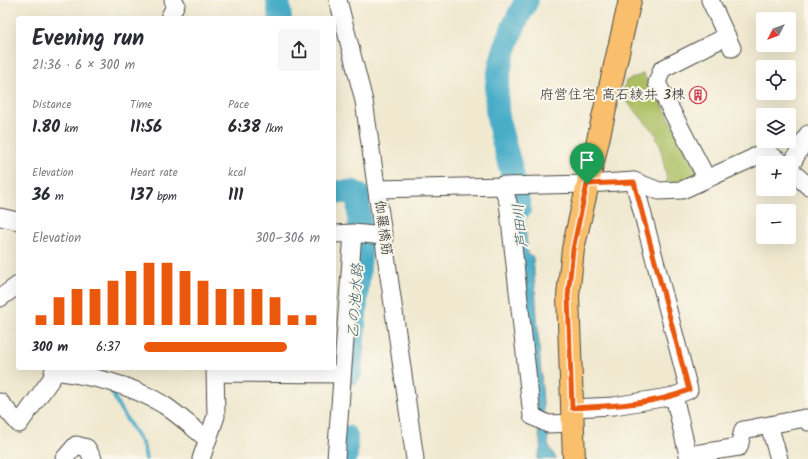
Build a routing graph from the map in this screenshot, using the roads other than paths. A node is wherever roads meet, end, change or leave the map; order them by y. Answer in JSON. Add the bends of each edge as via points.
{"nodes":[{"id":1,"x":173,"y":0,"type":"edge"},
{"id":2,"x":338,"y":0,"type":"edge"},
{"id":3,"x":630,"y":0,"type":"edge"},
{"id":4,"x":710,"y":0,"type":"edge"},
{"id":5,"x":170,"y":16,"type":"edge"},
{"id":6,"x":808,"y":134,"type":"edge"},
{"id":7,"x":772,"y":156,"type":"edge"},
{"id":8,"x":796,"y":156,"type":"edge"},
{"id":9,"x":796,"y":175,"type":"edge"},
{"id":10,"x":707,"y":179,"type":"junction"},
{"id":11,"x":634,"y":182,"type":"junction"},
{"id":12,"x":587,"y":184,"type":"junction"},
{"id":13,"x":510,"y":185,"type":"junction"},
{"id":14,"x":808,"y":186,"type":"edge"},
{"id":15,"x":378,"y":189,"type":"junction"},
{"id":16,"x":0,"y":217,"type":"edge"},
{"id":17,"x":16,"y":221,"type":"edge"},
{"id":18,"x":357,"y":233,"type":"junction"},
{"id":19,"x":336,"y":234,"type":"edge"},
{"id":20,"x":384,"y":236,"type":"junction"},
{"id":21,"x":341,"y":299,"type":"edge"},
{"id":22,"x":54,"y":370,"type":"edge"},
{"id":23,"x":59,"y":370,"type":"edge"},
{"id":24,"x":215,"y":370,"type":"edge"},
{"id":25,"x":341,"y":374,"type":"junction"},
{"id":26,"x":674,"y":396,"type":"junction"},
{"id":27,"x":0,"y":402,"type":"edge"},
{"id":28,"x":572,"y":415,"type":"junction"},
{"id":29,"x":808,"y":422,"type":"edge"},
{"id":30,"x":769,"y":425,"type":"junction"},
{"id":31,"x":207,"y":439,"type":"junction"},
{"id":32,"x":693,"y":457,"type":"edge"},
{"id":33,"x":64,"y":459,"type":"edge"},
{"id":34,"x":93,"y":459,"type":"edge"},
{"id":35,"x":200,"y":459,"type":"edge"},
{"id":36,"x":336,"y":459,"type":"edge"},
{"id":37,"x":415,"y":459,"type":"edge"},
{"id":38,"x":574,"y":459,"type":"edge"},
{"id":39,"x":779,"y":459,"type":"edge"}],
"edges":[{"from":1,"to":5,"type":"street","via":[[176,4]]},
{"from":2,"to":15,"type":"street","name":"伽羅橋筋","via":[[364,101]]},
{"from":3,"to":12,"type":"main road"},
{"from":4,"to":10,"type":"street","via":[[730,42],[662,69],[657,83]]},
{"from":6,"to":8,"type":"street"},
{"from":7,"to":10,"type":"street","via":[[764,150]]},
{"from":9,"to":14,"type":"street"},
{"from":10,"to":11,"type":"street","via":[[682,190],[659,191]]},
{"from":11,"to":12,"type":"street"},
{"from":11,"to":26,"type":"street","via":[[689,390]]},
{"from":12,"to":13,"type":"street"},
{"from":12,"to":28,"type":"main road","via":[[573,249],[568,296]]},
{"from":13,"to":15,"type":"street"},
{"from":13,"to":28,"type":"street","via":[[508,202],[532,416],[542,421]]},
{"from":15,"to":20,"type":"street","name":"伽羅橋筋"},
{"from":16,"to":17,"type":"street"},
{"from":18,"to":19,"type":"street"},
{"from":18,"to":20,"type":"street"},
{"from":18,"to":21,"type":"street"},
{"from":20,"to":37,"type":"street","name":"伽羅橋筋"},
{"from":21,"to":25,"type":"street"},
{"from":22,"to":27,"type":"street","via":[[52,378],[20,424]]},
{"from":23,"to":31,"type":"street","via":[[117,383],[163,405]]},
{"from":24,"to":25,"type":"street"},
{"from":24,"to":31,"type":"street","via":[[216,416]]},
{"from":25,"to":36,"type":"street"},
{"from":26,"to":28,"type":"street"},
{"from":26,"to":32,"type":"street"},
{"from":28,"to":38,"type":"main road"},
{"from":29,"to":30,"type":"street","via":[[805,418]]},
{"from":30,"to":32,"type":"street","via":[[742,430],[739,447]]},
{"from":30,"to":39,"type":"street"},
{"from":31,"to":35,"type":"street"},
{"from":33,"to":34,"type":"street","via":[[76,445],[87,448]]}]}
